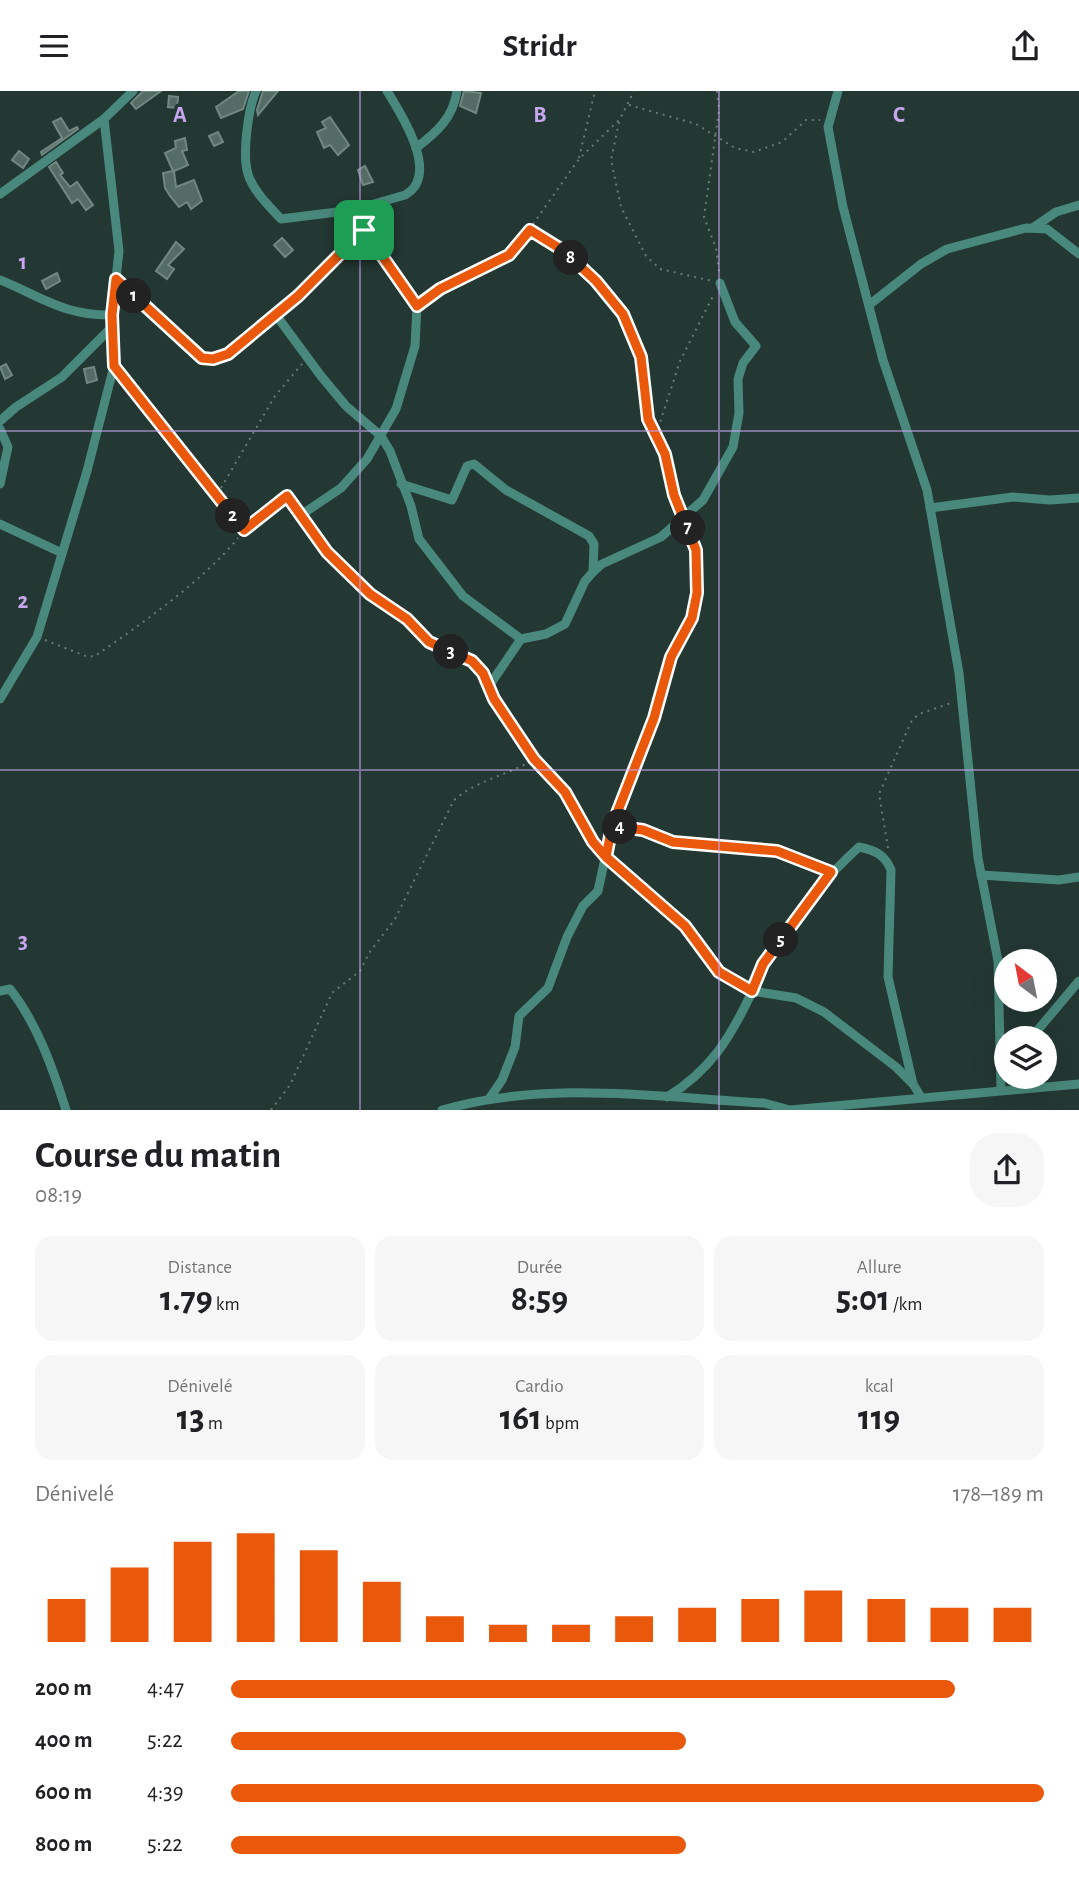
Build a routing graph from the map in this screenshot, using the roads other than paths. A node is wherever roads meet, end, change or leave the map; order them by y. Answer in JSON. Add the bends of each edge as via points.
{"nodes":[{"id":1,"x":133,"y":91,"type":"edge"},
{"id":2,"x":256,"y":91,"type":"edge"},
{"id":3,"x":387,"y":91,"type":"edge"},
{"id":4,"x":457,"y":91,"type":"edge"},
{"id":5,"x":838,"y":91,"type":"edge"},
{"id":6,"x":104,"y":119,"type":"junction"},
{"id":7,"x":416,"y":148,"type":"junction"},
{"id":8,"x":0,"y":194,"type":"edge"},
{"id":9,"x":1079,"y":205,"type":"edge"},
{"id":10,"x":353,"y":209,"type":"junction"},
{"id":11,"x":1034,"y":227,"type":"junction"},
{"id":12,"x":1079,"y":254,"type":"edge"},
{"id":13,"x":0,"y":281,"type":"edge"},
{"id":14,"x":720,"y":283,"type":"road end"},
{"id":15,"x":869,"y":305,"type":"junction"},
{"id":16,"x":112,"y":315,"type":"junction"},
{"id":17,"x":276,"y":315,"type":"road end"},
{"id":18,"x":112,"y":327,"type":"junction"},
{"id":19,"x":114,"y":366,"type":"junction"},
{"id":20,"x":0,"y":421,"type":"edge"},
{"id":21,"x":0,"y":429,"type":"edge"},
{"id":22,"x":381,"y":436,"type":"junction"},
{"id":23,"x":0,"y":484,"type":"edge"},
{"id":24,"x":401,"y":484,"type":"junction"},
{"id":25,"x":674,"y":495,"type":"road end"},
{"id":26,"x":1079,"y":498,"type":"edge"},
{"id":27,"x":930,"y":508,"type":"junction"},
{"id":28,"x":301,"y":515,"type":"junction"},
{"id":29,"x":683,"y":518,"type":"junction"},
{"id":30,"x":0,"y":524,"type":"edge"},
{"id":31,"x":62,"y":553,"type":"junction"},
{"id":32,"x":593,"y":572,"type":"junction"},
{"id":33,"x":521,"y":639,"type":"junction"},
{"id":34,"x":489,"y":687,"type":"junction"},
{"id":35,"x":0,"y":699,"type":"edge"},
{"id":36,"x":612,"y":826,"type":"junction"},
{"id":37,"x":606,"y":857,"type":"junction"},
{"id":38,"x":831,"y":872,"type":"junction"},
{"id":39,"x":981,"y":875,"type":"junction"},
{"id":40,"x":1079,"y":877,"type":"edge"},
{"id":41,"x":1079,"y":981,"type":"edge"},
{"id":42,"x":0,"y":991,"type":"edge"},
{"id":43,"x":752,"y":991,"type":"junction"},
{"id":44,"x":1001,"y":1026,"type":"edge"},
{"id":45,"x":1041,"y":1026,"type":"edge"},
{"id":46,"x":913,"y":1084,"type":"junction"},
{"id":47,"x":1079,"y":1084,"type":"edge"},
{"id":48,"x":1057,"y":1085,"type":"edge"},
{"id":49,"x":1001,"y":1089,"type":"edge"},
{"id":50,"x":921,"y":1097,"type":"junction"},
{"id":51,"x":666,"y":1098,"type":"junction"},
{"id":52,"x":489,"y":1099,"type":"junction"},
{"id":53,"x":66,"y":1110,"type":"edge"},
{"id":54,"x":442,"y":1110,"type":"edge"},
{"id":55,"x":790,"y":1110,"type":"edge"}],
"edges":[{"from":1,"to":6,"type":"street"},
{"from":2,"to":10,"type":"street","via":[[247,134],[247,172],[266,203],[285,220]]},
{"from":3,"to":7,"type":"street"},
{"from":4,"to":7,"type":"street","via":[[442,127]]},
{"from":5,"to":15,"type":"street","via":[[828,120],[843,207]]},
{"from":6,"to":8,"type":"street"},
{"from":6,"to":16,"type":"street","via":[[119,250]]},
{"from":7,"to":10,"type":"street","via":[[418,180],[412,191]]},
{"from":9,"to":11,"type":"street","via":[[1056,212]]},
{"from":10,"to":22,"type":"street","via":[[417,306],[408,374]]},
{"from":11,"to":12,"type":"street","via":[[1050,231]]},
{"from":11,"to":15,"type":"street","via":[[947,249],[920,264]]},
{"from":13,"to":16,"type":"street","via":[[61,309]]},
{"from":14,"to":29,"type":"street","via":[[735,322],[756,346],[738,379],[733,447],[702,500]]},
{"from":15,"to":27,"type":"street"},
{"from":16,"to":18,"type":"street"},
{"from":17,"to":22,"type":"street","via":[[346,406]]},
{"from":18,"to":19,"type":"street"},
{"from":18,"to":20,"type":"street","via":[[62,377]]},
{"from":19,"to":28,"type":"street","via":[[244,530],[284,496]]},
{"from":19,"to":31,"type":"street"},
{"from":21,"to":23,"type":"street","via":[[8,447]]},
{"from":22,"to":24,"type":"street"},
{"from":22,"to":28,"type":"street","via":[[354,476]]},
{"from":24,"to":32,"type":"street","via":[[452,500],[467,466],[474,464],[506,489],[589,536],[594,544]]},
{"from":24,"to":33,"type":"street","via":[[419,540],[463,596]]},
{"from":25,"to":29,"type":"street"},
{"from":26,"to":27,"type":"street","via":[[1013,497]]},
{"from":27,"to":39,"type":"street","via":[[961,698]]},
{"from":28,"to":34,"type":"street","via":[[327,552],[370,594],[407,619],[436,647],[472,661]]},
{"from":29,"to":32,"type":"street","via":[[661,537]]},
{"from":29,"to":36,"type":"street","via":[[696,550],[696,602],[671,657],[654,718]]},
{"from":30,"to":31,"type":"street"},
{"from":31,"to":35,"type":"street","via":[[37,637]]},
{"from":32,"to":33,"type":"street","via":[[565,624]]},
{"from":33,"to":34,"type":"street"},
{"from":34,"to":37,"type":"street","via":[[534,759],[565,792]]},
{"from":36,"to":37,"type":"street"},
{"from":36,"to":38,"type":"street","via":[[643,830],[673,842],[777,851]]},
{"from":37,"to":43,"type":"street","via":[[685,926],[719,972]]},
{"from":37,"to":52,"type":"street","via":[[598,891],[583,906],[567,937],[548,988],[519,1016],[515,1047]]},
{"from":38,"to":43,"type":"street","via":[[763,964]]},
{"from":38,"to":46,"type":"street","via":[[859,847],[887,859],[892,903],[887,944],[889,988]]},
{"from":39,"to":40,"type":"street"},
{"from":39,"to":44,"type":"street","via":[[998,961]]},
{"from":41,"to":45,"type":"street"},
{"from":42,"to":53,"type":"street","via":[[10,989],[20,1002],[54,1071]]},
{"from":43,"to":46,"type":"street","via":[[796,998],[824,1012]]},
{"from":43,"to":51,"type":"street","via":[[713,1060]]},
{"from":46,"to":50,"type":"street"},
{"from":47,"to":48,"type":"street"},
{"from":49,"to":50,"type":"street"},
{"from":50,"to":55,"type":"street"},
{"from":51,"to":52,"type":"street","via":[[581,1092]]},
{"from":51,"to":55,"type":"street"},
{"from":52,"to":54,"type":"street"}]}
